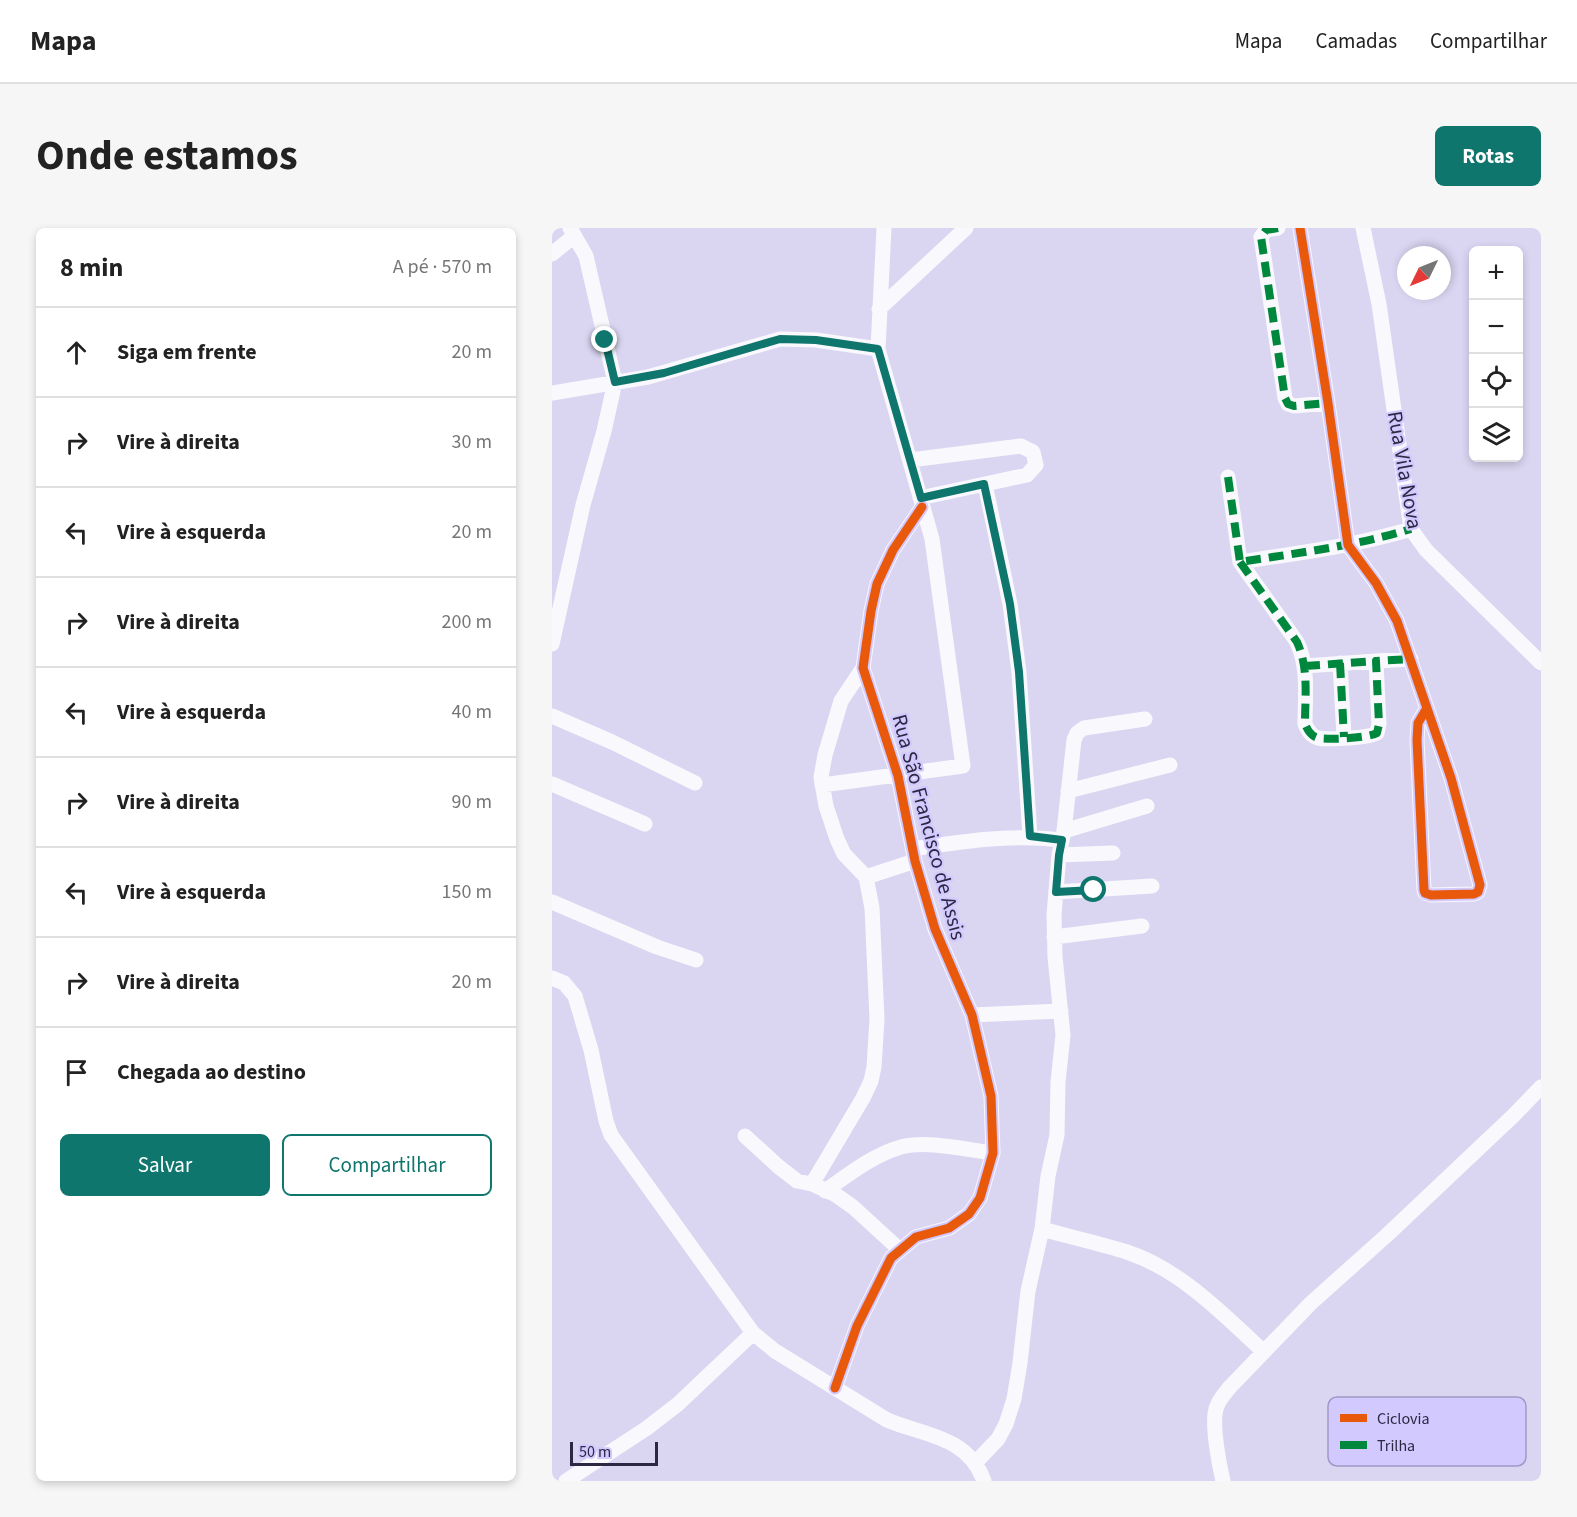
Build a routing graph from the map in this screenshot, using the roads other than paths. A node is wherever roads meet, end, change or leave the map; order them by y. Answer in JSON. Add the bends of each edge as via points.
{"nodes":[{"id":1,"x":884,"y":228,"type":"edge"},
{"id":2,"x":966,"y":228,"type":"edge"},
{"id":3,"x":1278,"y":228,"type":"edge"},
{"id":4,"x":1300,"y":228,"type":"edge"},
{"id":5,"x":1363,"y":228,"type":"edge"},
{"id":6,"x":572,"y":232,"type":"edge"},
{"id":7,"x":552,"y":254,"type":"edge"},
{"id":8,"x":879,"y":309,"type":"junction"},
{"id":9,"x":878,"y":349,"type":"junction"},
{"id":10,"x":615,"y":382,"type":"junction"},
{"id":11,"x":552,"y":393,"type":"edge"},
{"id":12,"x":1328,"y":403,"type":"junction"},
{"id":13,"x":910,"y":460,"type":"junction"},
{"id":14,"x":1228,"y":477,"type":"dead end"},
{"id":15,"x":984,"y":484,"type":"junction"},
{"id":16,"x":921,"y":503,"type":"junction"},
{"id":17,"x":1411,"y":529,"type":"junction"},
{"id":18,"x":1348,"y":544,"type":"junction"},
{"id":19,"x":1240,"y":562,"type":"junction"},
{"id":20,"x":552,"y":644,"type":"edge"},
{"id":21,"x":1411,"y":659,"type":"junction"},
{"id":22,"x":1376,"y":662,"type":"junction"},
{"id":23,"x":1340,"y":663,"type":"junction"},
{"id":24,"x":1541,"y":663,"type":"edge"},
{"id":25,"x":1305,"y":666,"type":"junction"},
{"id":26,"x":863,"y":668,"type":"junction"},
{"id":27,"x":1427,"y":708,"type":"junction"},
{"id":28,"x":552,"y":716,"type":"edge"},
{"id":29,"x":1145,"y":719,"type":"dead end"},
{"id":30,"x":1344,"y":737,"type":"junction"},
{"id":31,"x":1170,"y":765,"type":"dead end"},
{"id":32,"x":898,"y":776,"type":"junction"},
{"id":33,"x":695,"y":783,"type":"dead end"},
{"id":34,"x":552,"y":784,"type":"edge"},
{"id":35,"x":822,"y":785,"type":"junction"},
{"id":36,"x":1068,"y":791,"type":"junction"},
{"id":37,"x":1147,"y":806,"type":"dead end"},
{"id":38,"x":645,"y":824,"type":"dead end"},
{"id":39,"x":1030,"y":836,"type":"junction"},
{"id":40,"x":1061,"y":842,"type":"junction"},
{"id":41,"x":1113,"y":853,"type":"dead end"},
{"id":42,"x":914,"y":855,"type":"junction"},
{"id":43,"x":866,"y":877,"type":"junction"},
{"id":44,"x":1152,"y":886,"type":"dead end"},
{"id":45,"x":1056,"y":892,"type":"junction"},
{"id":46,"x":552,"y":902,"type":"edge"},
{"id":47,"x":1142,"y":926,"type":"dead end"},
{"id":48,"x":1054,"y":937,"type":"junction"},
{"id":49,"x":696,"y":960,"type":"dead end"},
{"id":50,"x":552,"y":978,"type":"edge"},
{"id":51,"x":1061,"y":1011,"type":"junction"},
{"id":52,"x":972,"y":1015,"type":"junction"},
{"id":53,"x":1541,"y":1086,"type":"edge"},
{"id":54,"x":745,"y":1136,"type":"dead end"},
{"id":55,"x":993,"y":1153,"type":"junction"},
{"id":56,"x":819,"y":1187,"type":"junction"},
{"id":57,"x":1042,"y":1229,"type":"junction"},
{"id":58,"x":900,"y":1250,"type":"junction"},
{"id":59,"x":753,"y":1333,"type":"junction"},
{"id":60,"x":1264,"y":1352,"type":"junction"},
{"id":61,"x":835,"y":1388,"type":"junction"},
{"id":62,"x":976,"y":1462,"type":"junction"},
{"id":63,"x":566,"y":1481,"type":"edge"},
{"id":64,"x":984,"y":1481,"type":"edge"},
{"id":65,"x":1223,"y":1481,"type":"edge"}],
"edges":[{"from":1,"to":8,"type":"street"},
{"from":2,"to":8,"type":"street"},
{"from":3,"to":12,"type":"street","via":[[1266,230],[1261,237],[1285,398],[1294,406]]},
{"from":4,"to":12,"type":"street"},
{"from":5,"to":17,"type":"street","name":"Rua Vila Nova","via":[[1379,304]]},
{"from":6,"to":7,"type":"street"},
{"from":6,"to":10,"type":"street","via":[[586,256]]},
{"from":8,"to":9,"type":"street"},
{"from":9,"to":10,"type":"street","via":[[780,339],[658,375]]},
{"from":9,"to":13,"type":"street"},
{"from":10,"to":11,"type":"street"},
{"from":10,"to":20,"type":"street"},
{"from":12,"to":18,"type":"street"},
{"from":13,"to":15,"type":"street","via":[[1021,446],[1033,452],[1036,465],[1027,474]]},
{"from":13,"to":16,"type":"street"},
{"from":14,"to":19,"type":"street"},
{"from":15,"to":16,"type":"street"},
{"from":15,"to":39,"type":"street","via":[[1010,604],[1019,672]]},
{"from":16,"to":26,"type":"street","name":"Rua São Francisco de Assis","via":[[878,584]]},
{"from":16,"to":32,"type":"street","via":[[932,539],[963,766]]},
{"from":17,"to":18,"type":"street"},
{"from":17,"to":24,"type":"street","name":"Rua Vila Nova","via":[[1426,550]]},
{"from":18,"to":19,"type":"street"},
{"from":18,"to":21,"type":"street","via":[[1376,582]]},
{"from":19,"to":25,"type":"street","via":[[1297,642]]},
{"from":21,"to":22,"type":"street"},
{"from":21,"to":27,"type":"street"},
{"from":22,"to":23,"type":"street"},
{"from":22,"to":30,"type":"street","via":[[1380,730],[1373,735]]},
{"from":23,"to":25,"type":"street"},
{"from":23,"to":30,"type":"street"},
{"from":25,"to":30,"type":"street","via":[[1308,732],[1320,738]]},
{"from":26,"to":32,"type":"street","name":"Rua São Francisco de Assis"},
{"from":26,"to":35,"type":"street","via":[[841,701],[825,755]]},
{"from":27,"to":27,"type":"street","via":[[1418,723],[1417,740],[1424,890],[1431,895],[1474,894],[1480,885]]},
{"from":28,"to":33,"type":"street"},
{"from":29,"to":36,"type":"street","via":[[1080,730],[1074,740]]},
{"from":31,"to":36,"type":"street"},
{"from":32,"to":35,"type":"street"},
{"from":32,"to":42,"type":"street","name":"Rua São Francisco de Assis"},
{"from":34,"to":38,"type":"street"},
{"from":35,"to":43,"type":"street","via":[[844,854]]},
{"from":36,"to":40,"type":"street"},
{"from":37,"to":40,"type":"street"},
{"from":39,"to":40,"type":"street"},
{"from":39,"to":42,"type":"street","via":[[968,840]]},
{"from":40,"to":41,"type":"street"},
{"from":40,"to":45,"type":"street"},
{"from":42,"to":43,"type":"street"},
{"from":42,"to":52,"type":"street","name":"Rua São Francisco de Assis","via":[[935,930]]},
{"from":43,"to":56,"type":"street","via":[[876,967],[877,1019],[871,1081]]},
{"from":44,"to":45,"type":"street"},
{"from":45,"to":48,"type":"street"},
{"from":46,"to":49,"type":"street"},
{"from":47,"to":48,"type":"street"},
{"from":48,"to":51,"type":"street"},
{"from":50,"to":59,"type":"street","via":[[564,983],[575,996],[611,1135]]},
{"from":51,"to":52,"type":"street"},
{"from":51,"to":57,"type":"street","via":[[1057,1135]]},
{"from":52,"to":55,"type":"street","name":"Rua São Francisco de Assis","via":[[991,1096]]},
{"from":53,"to":60,"type":"street"},
{"from":54,"to":56,"type":"street","via":[[797,1181]]},
{"from":55,"to":56,"type":"street","via":[[902,1146]]},
{"from":55,"to":58,"type":"street","name":"Rua São Francisco de Assis","via":[[981,1198],[969,1214],[949,1228],[916,1237]]},
{"from":56,"to":58,"type":"street","via":[[853,1206]]},
{"from":57,"to":60,"type":"street","via":[[1128,1252],[1158,1266],[1200,1294]]},
{"from":57,"to":62,"type":"street","via":[[1028,1290],[1014,1399],[998,1439]]},
{"from":58,"to":61,"type":"street","name":"Rua São Francisco de Assis","via":[[877,1282]]},
{"from":59,"to":61,"type":"street"},
{"from":59,"to":63,"type":"street","via":[[678,1404]]},
{"from":60,"to":65,"type":"street","via":[[1219,1401],[1215,1414]]},
{"from":61,"to":62,"type":"street","via":[[887,1420],[948,1440]]},
{"from":62,"to":64,"type":"street"}]}
